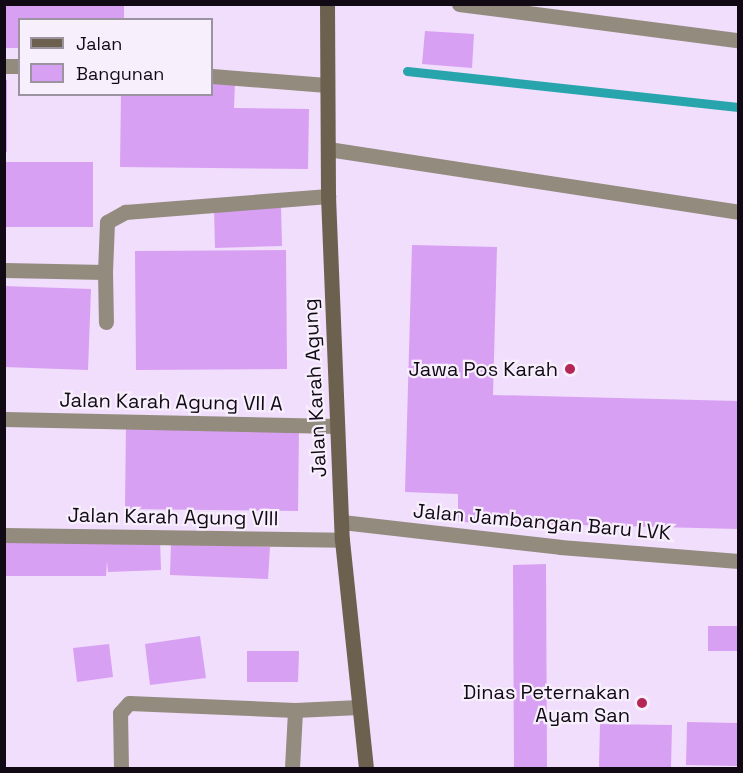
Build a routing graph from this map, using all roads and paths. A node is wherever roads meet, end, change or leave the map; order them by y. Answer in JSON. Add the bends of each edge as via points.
{"nodes":[{"id":1,"x":327,"y":4,"type":"edge"},
{"id":2,"x":459,"y":4,"type":"edge"},
{"id":3,"x":570,"y":11,"type":"edge"},
{"id":4,"x":738,"y":40,"type":"edge"},
{"id":5,"x":213,"y":76,"type":"edge"},
{"id":6,"x":327,"y":85,"type":"junction"},
{"id":7,"x":328,"y":149,"type":"junction"},
{"id":8,"x":328,"y":196,"type":"junction"},
{"id":9,"x":738,"y":212,"type":"edge"},
{"id":10,"x":4,"y":270,"type":"edge"},
{"id":11,"x":105,"y":272,"type":"junction"},
{"id":12,"x":106,"y":322,"type":"dead end"},
{"id":13,"x":4,"y":419,"type":"edge"},
{"id":14,"x":336,"y":426,"type":"junction"},
{"id":15,"x":342,"y":522,"type":"junction"},
{"id":16,"x":4,"y":535,"type":"edge"},
{"id":17,"x":342,"y":540,"type":"junction"},
{"id":18,"x":738,"y":561,"type":"edge"},
{"id":19,"x":359,"y":707,"type":"junction"},
{"id":20,"x":295,"y":710,"type":"junction"},
{"id":21,"x":121,"y":768,"type":"edge"},
{"id":22,"x":292,"y":768,"type":"edge"},
{"id":23,"x":366,"y":768,"type":"edge"}],
"edges":[{"from":1,"to":6,"type":"street","name":"Jalan Karah Agung"},
{"from":2,"to":3,"type":"street"},
{"from":3,"to":4,"type":"street"},
{"from":5,"to":6,"type":"street"},
{"from":6,"to":7,"type":"street","name":"Jalan Karah Agung"},
{"from":7,"to":8,"type":"street","name":"Jalan Karah Agung"},
{"from":7,"to":9,"type":"street"},
{"from":8,"to":11,"type":"street","via":[[118,214],[106,228]]},
{"from":8,"to":14,"type":"street","name":"Jalan Karah Agung"},
{"from":10,"to":11,"type":"street"},
{"from":11,"to":12,"type":"street"},
{"from":13,"to":14,"type":"street","name":"Jalan Karah Agung VII A"},
{"from":14,"to":15,"type":"street","name":"Jalan Karah Agung"},
{"from":15,"to":17,"type":"street","name":"Jalan Karah Agung"},
{"from":15,"to":18,"type":"street","name":"Jalan Jambangan Baru LVK","via":[[560,547]]},
{"from":16,"to":17,"type":"street","name":"Jalan Karah Agung VIII"},
{"from":17,"to":19,"type":"street","name":"Jalan Karah Agung"},
{"from":19,"to":20,"type":"street"},
{"from":19,"to":23,"type":"street","name":"Jalan Karah Agung"},
{"from":20,"to":21,"type":"street","via":[[129,703],[120,713]]},
{"from":20,"to":22,"type":"street"}]}
